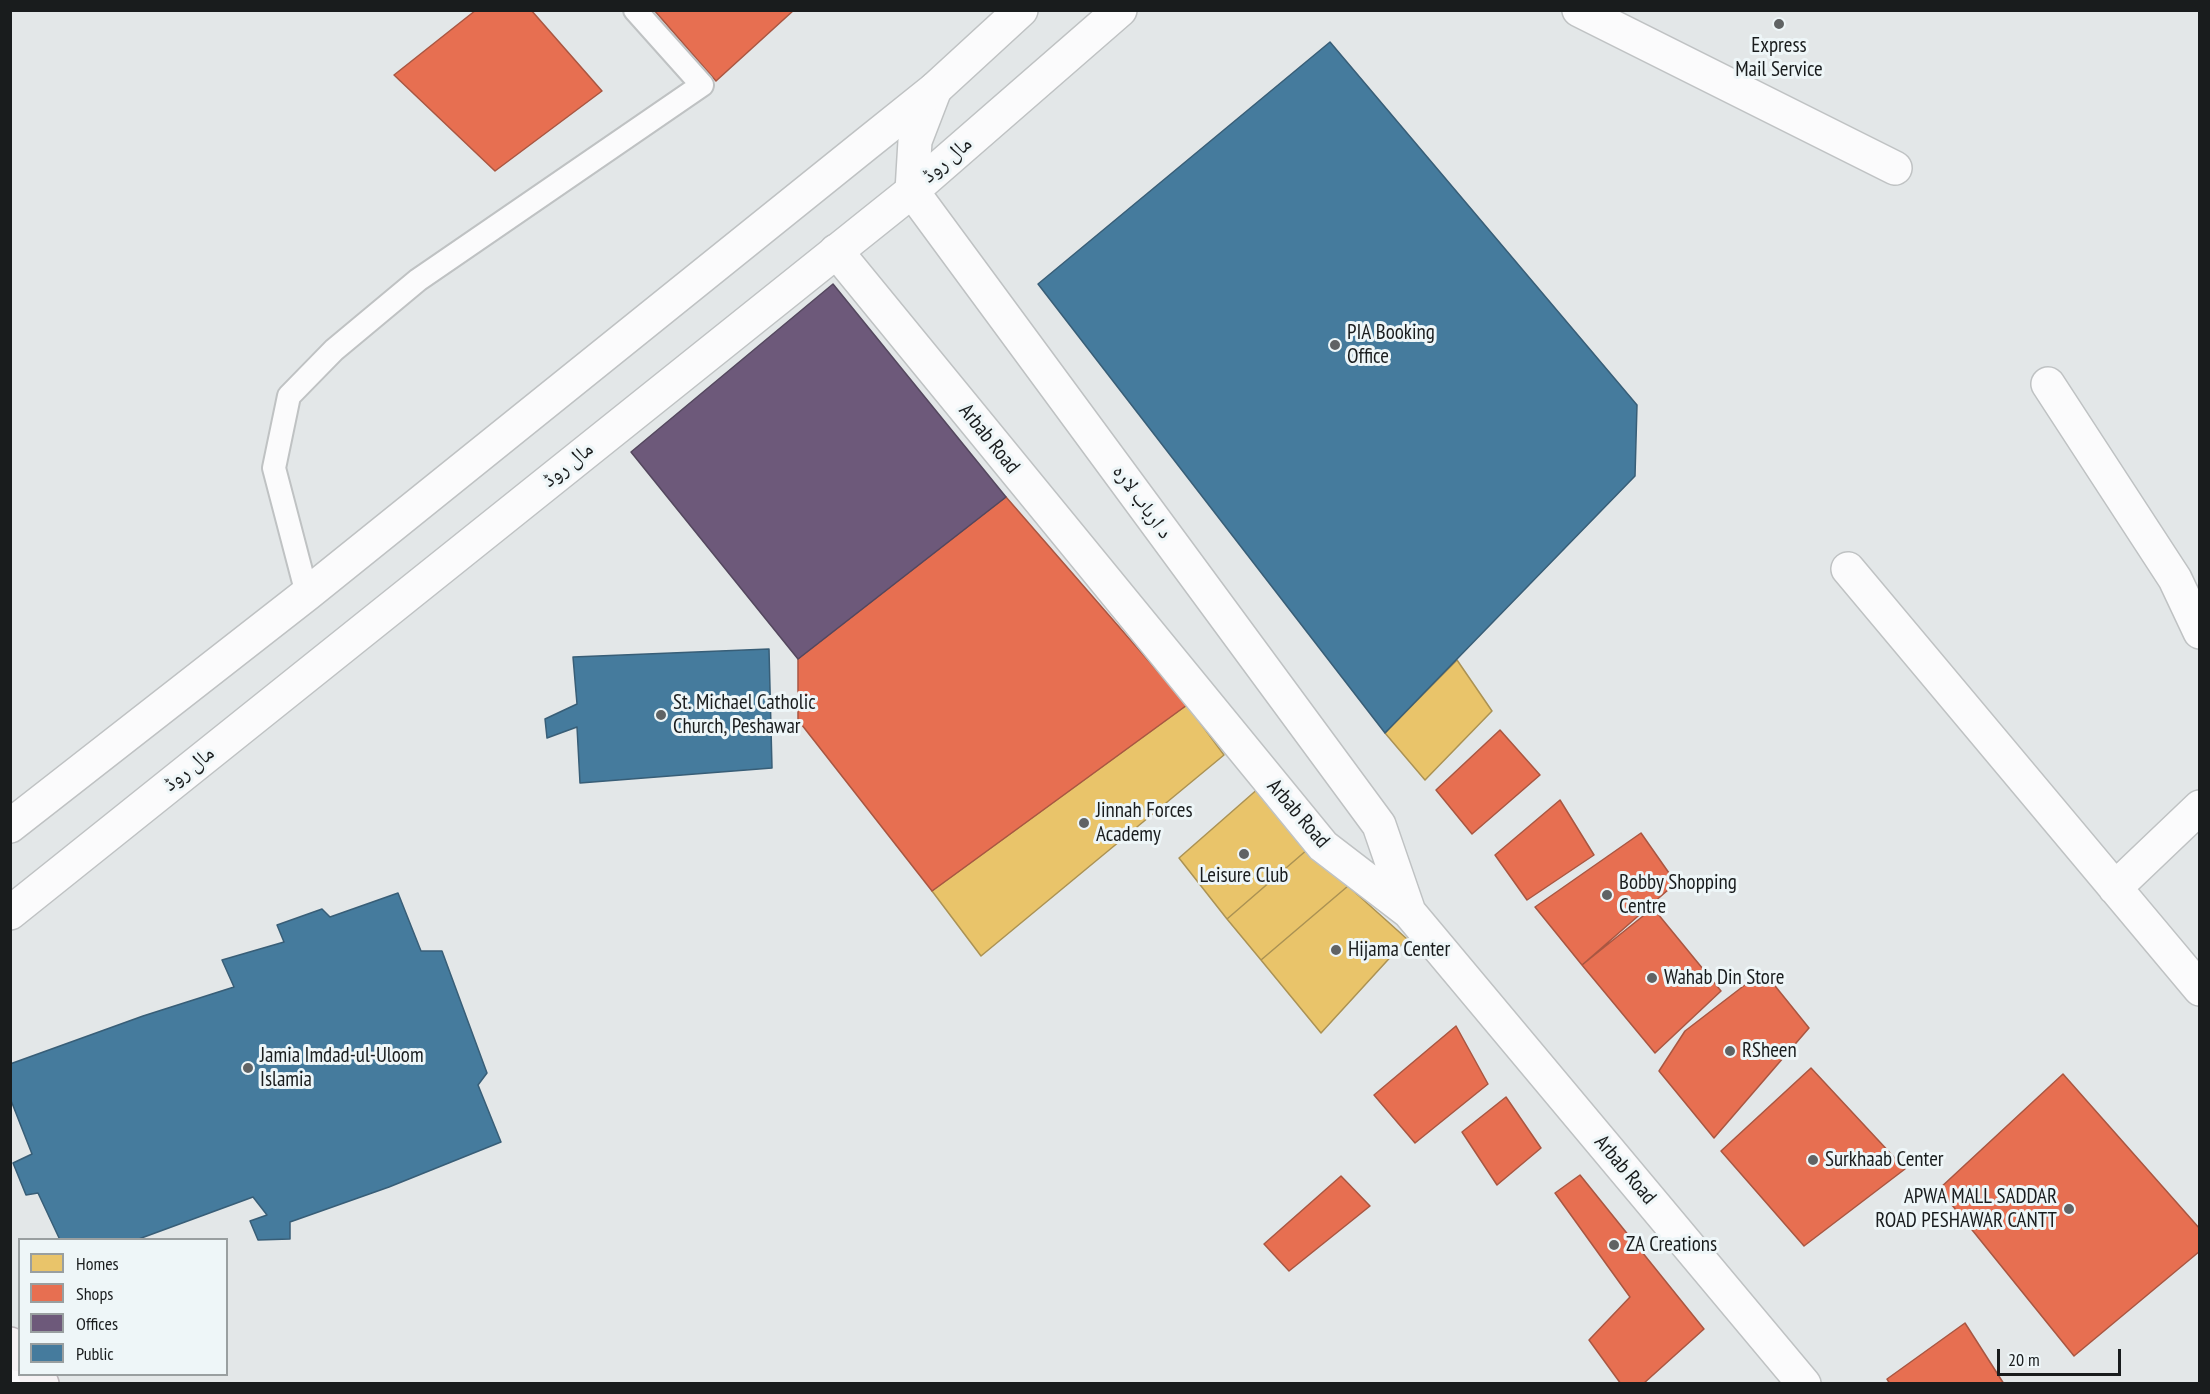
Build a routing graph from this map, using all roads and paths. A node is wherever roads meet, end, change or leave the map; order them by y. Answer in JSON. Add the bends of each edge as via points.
{"nodes":[{"id":1,"x":635,"y":10,"type":"edge"},
{"id":2,"x":1021,"y":10,"type":"edge"},
{"id":3,"x":1120,"y":10,"type":"edge"},
{"id":4,"x":1579,"y":10,"type":"edge"},
{"id":5,"x":934,"y":89,"type":"junction"},
{"id":6,"x":1894,"y":168,"type":"dead end"},
{"id":7,"x":912,"y":191,"type":"junction"},
{"id":8,"x":836,"y":251,"type":"junction"},
{"id":9,"x":2048,"y":384,"type":"dead end"},
{"id":10,"x":1848,"y":569,"type":"dead end"},
{"id":11,"x":307,"y":594,"type":"junction"},
{"id":12,"x":2199,"y":632,"type":"edge"},
{"id":13,"x":2199,"y":807,"type":"edge"},
{"id":14,"x":10,"y":826,"type":"edge"},
{"id":15,"x":2115,"y":888,"type":"junction"},
{"id":16,"x":1409,"y":912,"type":"junction"},
{"id":17,"x":10,"y":913,"type":"edge"},
{"id":18,"x":2199,"y":989,"type":"edge"},
{"id":19,"x":10,"y":1334,"type":"edge"},
{"id":20,"x":18,"y":1350,"type":"edge"},
{"id":21,"x":10,"y":1373,"type":"edge"},
{"id":22,"x":22,"y":1383,"type":"edge"},
{"id":23,"x":1804,"y":1383,"type":"edge"}],
"edges":[{"from":1,"to":11,"type":"lane","via":[[702,85],[418,280],[334,350],[289,396],[274,468]]},
{"from":2,"to":5,"type":"street"},
{"from":3,"to":7,"type":"street","name":"مال روڈ"},
{"from":4,"to":6,"type":"street"},
{"from":5,"to":7,"type":"street","via":[[915,141]]},
{"from":5,"to":11,"type":"street"},
{"from":7,"to":8,"type":"street","name":"مال روڈ"},
{"from":7,"to":16,"type":"street","name":"د ارباب لاره","via":[[1379,825]]},
{"from":8,"to":16,"type":"street","name":"Arbab Road","via":[[1323,846]]},
{"from":8,"to":17,"type":"street","name":"مال روڈ"},
{"from":9,"to":12,"type":"street","via":[[2175,579]]},
{"from":10,"to":15,"type":"street"},
{"from":11,"to":14,"type":"street"},
{"from":13,"to":15,"type":"street"},
{"from":15,"to":18,"type":"street"},
{"from":16,"to":23,"type":"street","name":"Arbab Road"},
{"from":19,"to":20,"type":"lane"},
{"from":21,"to":22,"type":"lane"}]}
